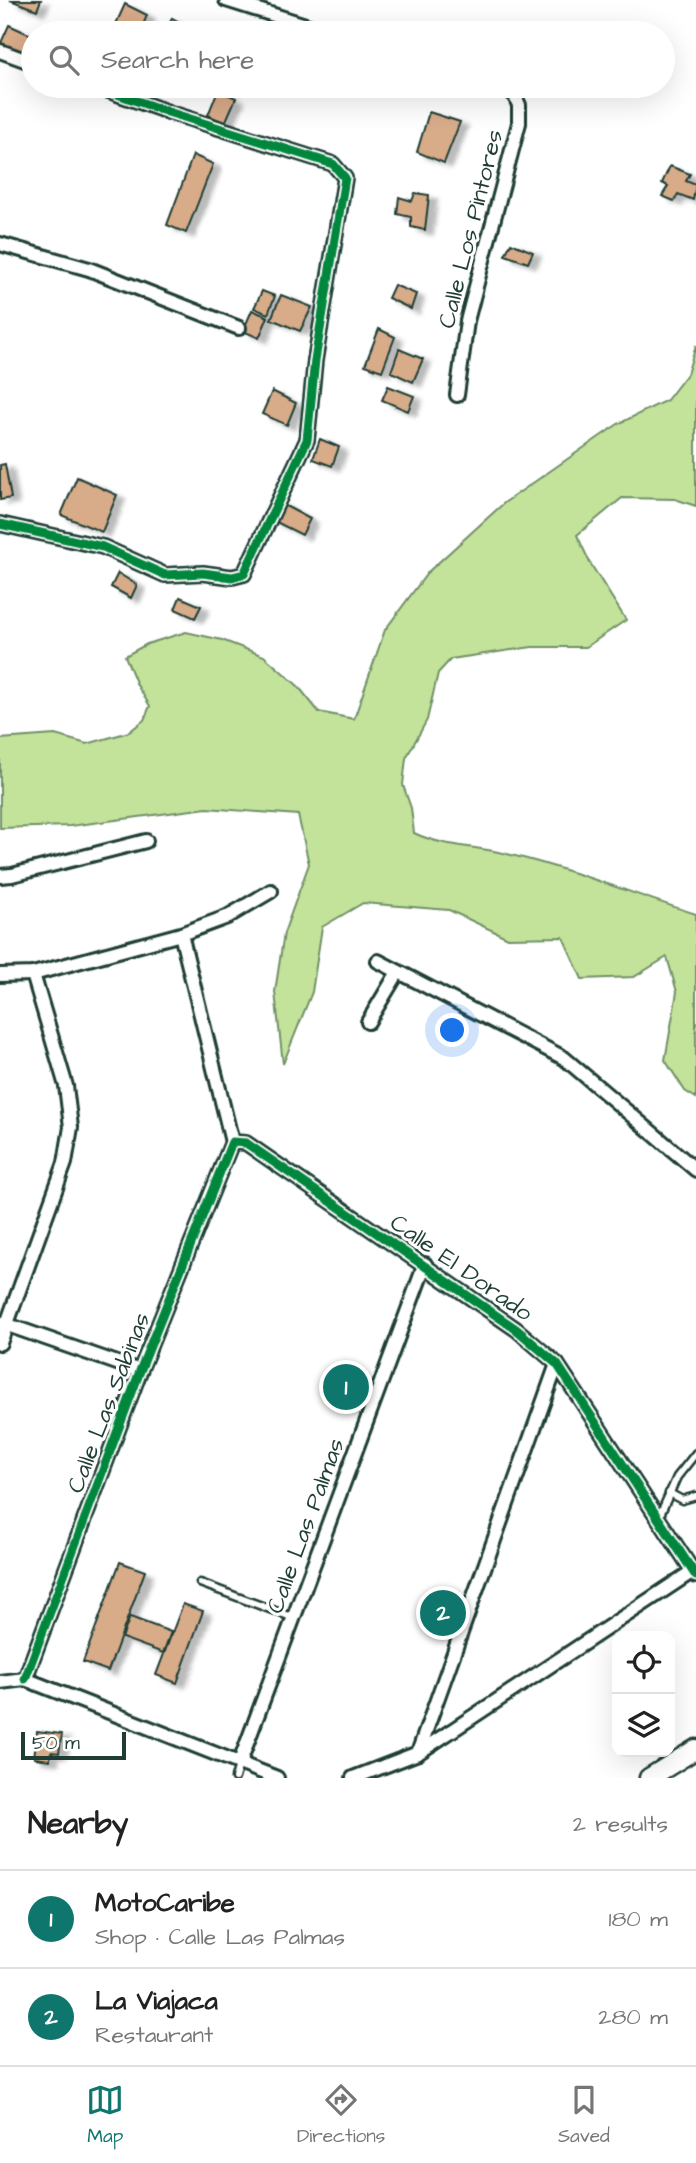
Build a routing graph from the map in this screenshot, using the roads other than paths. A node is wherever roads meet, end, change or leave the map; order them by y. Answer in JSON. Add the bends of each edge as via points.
{"nodes":[{"id":1,"x":229,"y":1,"type":"edge"},
{"id":2,"x":293,"y":21,"type":"edge"},
{"id":3,"x":0,"y":51,"type":"edge"},
{"id":4,"x":21,"y":59,"type":"edge"},
{"id":5,"x":129,"y":98,"type":"edge"},
{"id":6,"x":516,"y":98,"type":"edge"},
{"id":7,"x":0,"y":244,"type":"edge"},
{"id":8,"x":239,"y":328,"type":"dead end"},
{"id":9,"x":457,"y":395,"type":"dead end"},
{"id":10,"x":0,"y":524,"type":"edge"},
{"id":11,"x":146,"y":841,"type":"dead end"},
{"id":12,"x":0,"y":876,"type":"edge"},
{"id":13,"x":271,"y":891,"type":"dead end"},
{"id":14,"x":181,"y":934,"type":"junction"},
{"id":15,"x":378,"y":961,"type":"dead end"},
{"id":16,"x":398,"y":972,"type":"junction"},
{"id":17,"x":33,"y":974,"type":"junction"},
{"id":18,"x":0,"y":975,"type":"edge"},
{"id":19,"x":368,"y":1022,"type":"dead end"},
{"id":20,"x":232,"y":1142,"type":"junction"},
{"id":21,"x":696,"y":1170,"type":"edge"},
{"id":22,"x":425,"y":1264,"type":"junction"},
{"id":23,"x":3,"y":1324,"type":"edge"},
{"id":24,"x":0,"y":1343,"type":"edge"},
{"id":25,"x":557,"y":1364,"type":"junction"},
{"id":26,"x":141,"y":1371,"type":"junction"},
{"id":27,"x":696,"y":1453,"type":"edge"},
{"id":28,"x":669,"y":1493,"type":"junction"},
{"id":29,"x":696,"y":1496,"type":"edge"},
{"id":30,"x":658,"y":1518,"type":"junction"},
{"id":31,"x":694,"y":1573,"type":"edge"},
{"id":32,"x":200,"y":1583,"type":"dead end"},
{"id":33,"x":294,"y":1618,"type":"junction"},
{"id":34,"x":25,"y":1679,"type":"junction"},
{"id":35,"x":0,"y":1682,"type":"edge"},
{"id":36,"x":696,"y":1749,"type":"edge"},
{"id":37,"x":418,"y":1753,"type":"junction"},
{"id":38,"x":240,"y":1762,"type":"junction"},
{"id":39,"x":235,"y":1778,"type":"edge"},
{"id":40,"x":277,"y":1778,"type":"edge"},
{"id":41,"x":353,"y":1778,"type":"edge"},
{"id":42,"x":649,"y":1778,"type":"edge"}],
"edges":[{"from":1,"to":2,"type":"street"},
{"from":3,"to":4,"type":"street"},
{"from":5,"to":10,"type":"street","via":[[333,164],[345,178],[315,360],[307,440],[244,574],[165,575],[103,547]]},
{"from":6,"to":9,"type":"street","name":"Calle Los Pintores","via":[[519,123],[467,321]]},
{"from":7,"to":8,"type":"street","via":[[89,268]]},
{"from":11,"to":12,"type":"street"},
{"from":13,"to":14,"type":"street","via":[[228,917]]},
{"from":14,"to":17,"type":"street"},
{"from":14,"to":20,"type":"street"},
{"from":15,"to":16,"type":"street"},
{"from":16,"to":19,"type":"street"},
{"from":16,"to":21,"type":"street","via":[[564,1058]]},
{"from":17,"to":18,"type":"street"},
{"from":17,"to":23,"type":"street","via":[[66,1086],[71,1127],[65,1163]]},
{"from":20,"to":22,"type":"street","name":"Calle El Dorado","via":[[246,1143]]},
{"from":20,"to":26,"type":"street","name":"Calle Las Sabinas"},
{"from":22,"to":25,"type":"street","name":"Calle El Dorado"},
{"from":22,"to":33,"type":"street","name":"Calle Las Palmas"},
{"from":23,"to":24,"type":"street"},
{"from":23,"to":26,"type":"street"},
{"from":25,"to":30,"type":"street","name":"Calle El Dorado"},
{"from":25,"to":37,"type":"street"},
{"from":26,"to":34,"type":"street","name":"Calle Las Sabinas"},
{"from":27,"to":28,"type":"lane"},
{"from":28,"to":29,"type":"lane","via":[[682,1500]]},
{"from":28,"to":30,"type":"lane"},
{"from":30,"to":31,"type":"street","name":"Calle El Dorado"},
{"from":31,"to":37,"type":"street"},
{"from":32,"to":33,"type":"lane"},
{"from":33,"to":38,"type":"street","name":"Calle Las Palmas"},
{"from":34,"to":35,"type":"street"},
{"from":34,"to":38,"type":"street"},
{"from":36,"to":42,"type":"main road"},
{"from":37,"to":41,"type":"street"},
{"from":38,"to":39,"type":"lane"},
{"from":38,"to":40,"type":"street"}]}
